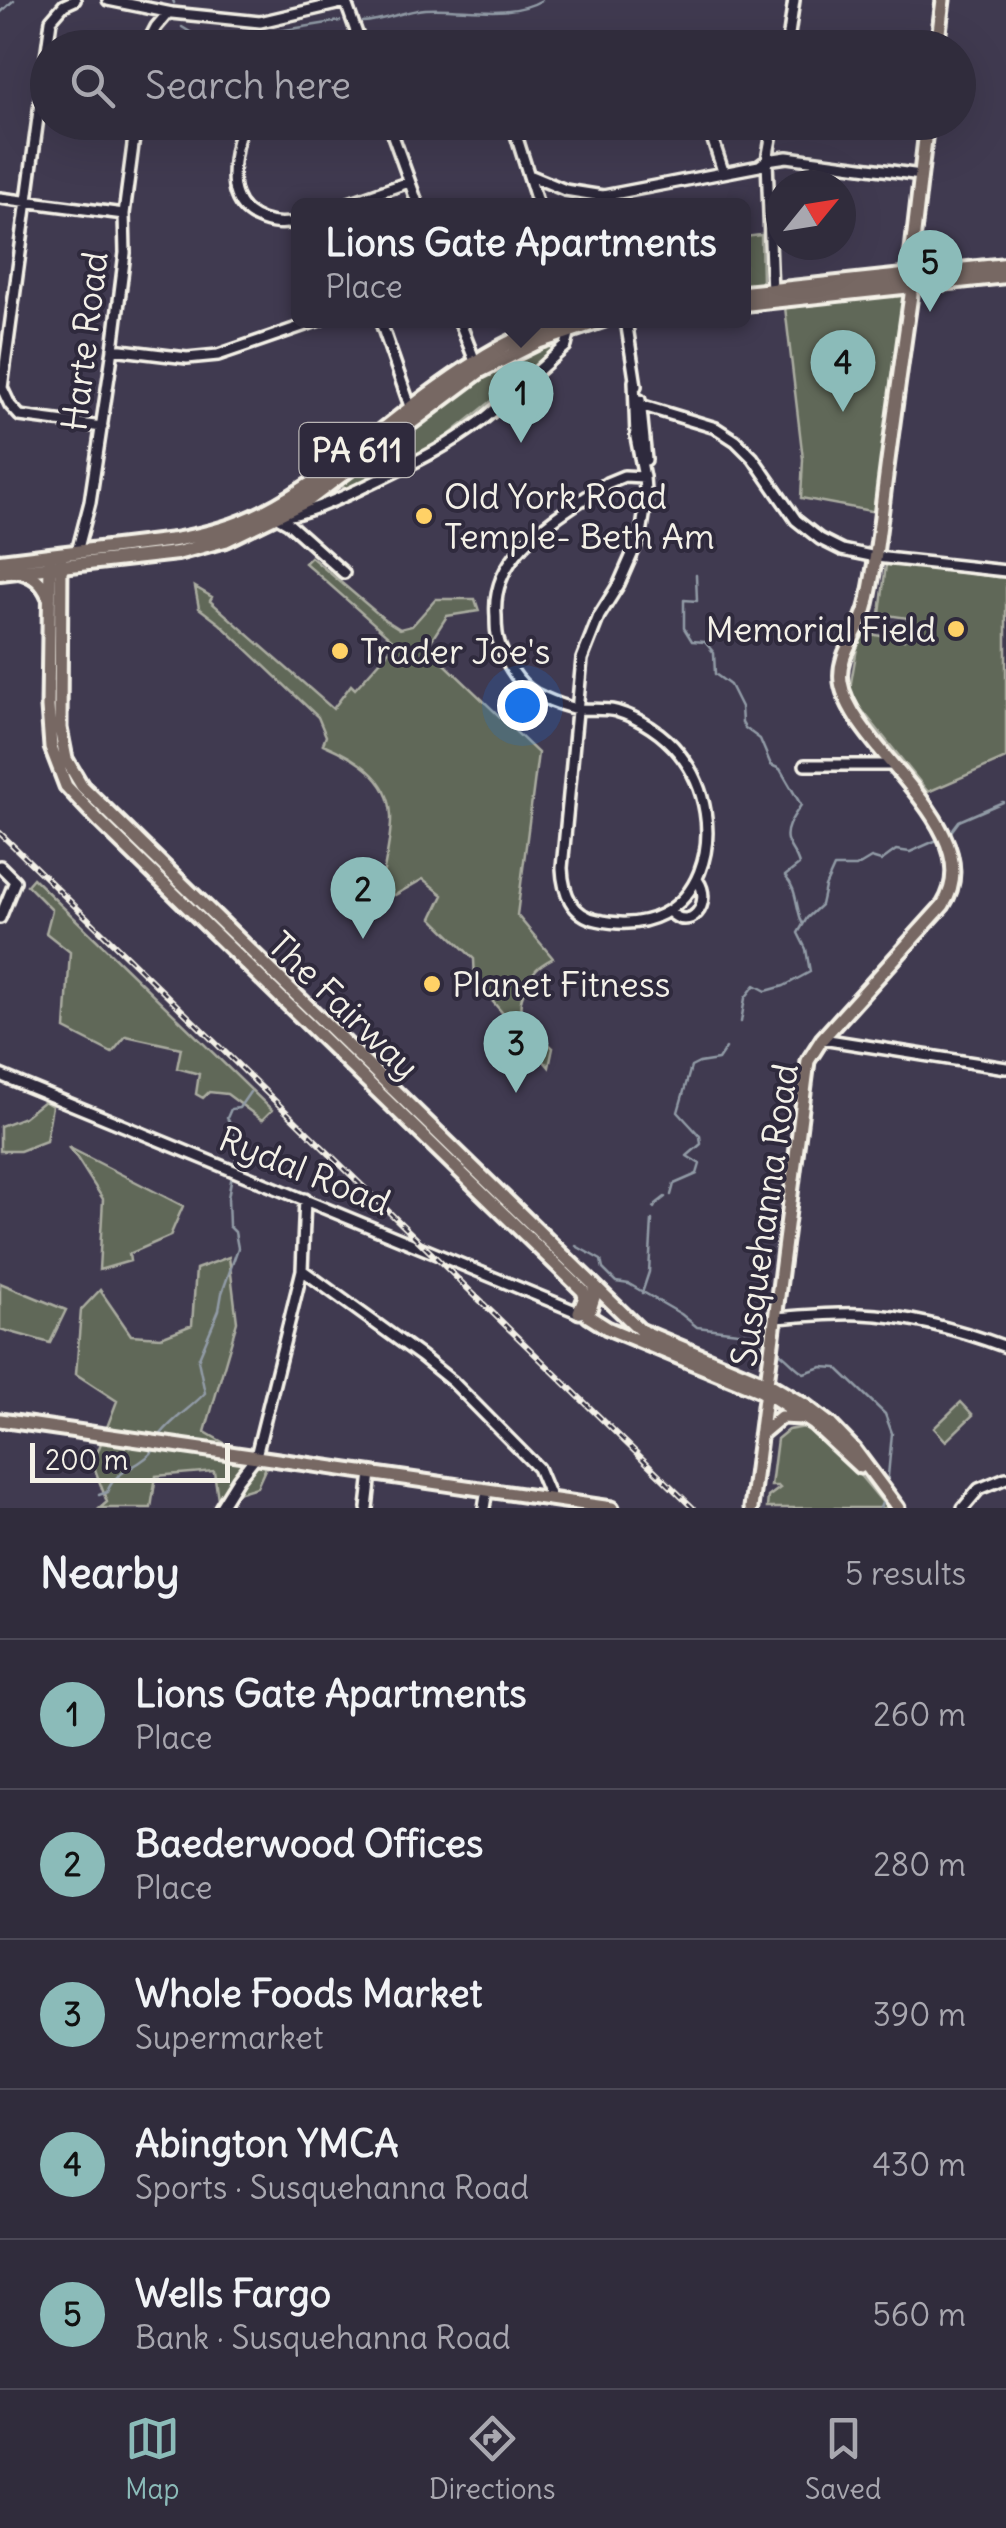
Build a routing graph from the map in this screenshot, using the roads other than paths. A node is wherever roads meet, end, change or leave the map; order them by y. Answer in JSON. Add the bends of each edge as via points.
{"nodes":[{"id":1,"x":75,"y":0,"type":"edge"},
{"id":2,"x":108,"y":0,"type":"edge"},
{"id":3,"x":794,"y":0,"type":"edge"},
{"id":4,"x":943,"y":0,"type":"edge"},
{"id":5,"x":345,"y":1,"type":"edge"},
{"id":6,"x":168,"y":13,"type":"junction"},
{"id":7,"x":50,"y":30,"type":"edge"},
{"id":8,"x":154,"y":30,"type":"edge"},
{"id":9,"x":355,"y":30,"type":"edge"},
{"id":10,"x":790,"y":30,"type":"edge"},
{"id":11,"x":939,"y":30,"type":"edge"},
{"id":12,"x":34,"y":140,"type":"edge"},
{"id":13,"x":134,"y":140,"type":"edge"},
{"id":14,"x":236,"y":140,"type":"edge"},
{"id":15,"x":394,"y":140,"type":"edge"},
{"id":16,"x":518,"y":140,"type":"edge"},
{"id":17,"x":713,"y":140,"type":"edge"},
{"id":18,"x":771,"y":140,"type":"edge"},
{"id":19,"x":925,"y":140,"type":"edge"},
{"id":20,"x":767,"y":160,"type":"junction"},
{"id":21,"x":723,"y":172,"type":"junction"},
{"id":22,"x":529,"y":174,"type":"junction"},
{"id":23,"x":921,"y":176,"type":"junction"},
{"id":24,"x":409,"y":182,"type":"junction"},
{"id":25,"x":0,"y":198,"type":"edge"},
{"id":26,"x":364,"y":198,"type":"edge"},
{"id":27,"x":415,"y":198,"type":"edge"},
{"id":28,"x":536,"y":198,"type":"edge"},
{"id":29,"x":26,"y":201,"type":"junction"},
{"id":30,"x":124,"y":214,"type":"junction"},
{"id":31,"x":291,"y":224,"type":"edge"},
{"id":32,"x":1006,"y":266,"type":"edge"},
{"id":33,"x":1006,"y":276,"type":"edge"},
{"id":34,"x":909,"y":281,"type":"junction"},
{"id":35,"x":751,"y":294,"type":"edge"},
{"id":36,"x":772,"y":296,"type":"junction"},
{"id":37,"x":751,"y":302,"type":"edge"},
{"id":38,"x":297,"y":328,"type":"edge"},
{"id":39,"x":383,"y":328,"type":"edge"},
{"id":40,"x":462,"y":328,"type":"edge"},
{"id":41,"x":558,"y":328,"type":"edge"},
{"id":42,"x":568,"y":328,"type":"edge"},
{"id":43,"x":627,"y":328,"type":"edge"},
{"id":44,"x":114,"y":349,"type":"junction"},
{"id":45,"x":477,"y":367,"type":"junction"},
{"id":46,"x":634,"y":381,"type":"junction"},
{"id":47,"x":640,"y":405,"type":"junction"},
{"id":48,"x":413,"y":413,"type":"junction"},
{"id":49,"x":102,"y":427,"type":"junction"},
{"id":50,"x":639,"y":427,"type":"junction"},
{"id":51,"x":644,"y":477,"type":"junction"},
{"id":52,"x":277,"y":517,"type":"junction"},
{"id":53,"x":876,"y":556,"type":"junction"},
{"id":54,"x":62,"y":560,"type":"junction"},
{"id":55,"x":0,"y":561,"type":"edge"},
{"id":56,"x":18,"y":571,"type":"junction"},
{"id":57,"x":1006,"y":571,"type":"edge"},
{"id":58,"x":0,"y":573,"type":"edge"},
{"id":59,"x":344,"y":573,"type":"dead end"},
{"id":60,"x":50,"y":608,"type":"junction"},
{"id":61,"x":578,"y":709,"type":"junction"},
{"id":62,"x":805,"y":765,"type":"dead end"},
{"id":63,"x":893,"y":765,"type":"junction"},
{"id":64,"x":103,"y":816,"type":"junction"},
{"id":65,"x":0,"y":866,"type":"edge"},
{"id":66,"x":698,"y":881,"type":"junction"},
{"id":67,"x":669,"y":911,"type":"junction"},
{"id":68,"x":0,"y":917,"type":"edge"},
{"id":69,"x":822,"y":1039,"type":"junction"},
{"id":70,"x":1006,"y":1068,"type":"edge"},
{"id":71,"x":0,"y":1075,"type":"edge"},
{"id":72,"x":305,"y":1199,"type":"junction"},
{"id":73,"x":533,"y":1235,"type":"junction"},
{"id":74,"x":302,"y":1270,"type":"junction"},
{"id":75,"x":593,"y":1284,"type":"junction"},
{"id":76,"x":584,"y":1314,"type":"junction"},
{"id":77,"x":775,"y":1318,"type":"junction"},
{"id":78,"x":640,"y":1330,"type":"junction"},
{"id":79,"x":1006,"y":1348,"type":"edge"},
{"id":80,"x":768,"y":1389,"type":"junction"},
{"id":81,"x":805,"y":1418,"type":"junction"},
{"id":82,"x":0,"y":1420,"type":"edge"},
{"id":83,"x":762,"y":1433,"type":"junction"},
{"id":84,"x":256,"y":1456,"type":"junction"},
{"id":85,"x":371,"y":1473,"type":"junction"},
{"id":86,"x":1006,"y":1478,"type":"edge"},
{"id":87,"x":881,"y":1487,"type":"junction"},
{"id":88,"x":487,"y":1490,"type":"junction"},
{"id":89,"x":551,"y":1499,"type":"junction"},
{"id":90,"x":894,"y":1504,"type":"edge"},
{"id":91,"x":220,"y":1508,"type":"edge"},
{"id":92,"x":367,"y":1508,"type":"edge"},
{"id":93,"x":484,"y":1508,"type":"edge"},
{"id":94,"x":608,"y":1508,"type":"edge"},
{"id":95,"x":752,"y":1508,"type":"edge"},
{"id":96,"x":962,"y":1508,"type":"edge"}],
"edges":[{"from":1,"to":7,"type":"street","via":[[51,20]]},
{"from":2,"to":6,"type":"street"},
{"from":3,"to":10,"type":"street"},
{"from":4,"to":11,"type":"main road"},
{"from":5,"to":6,"type":"street","via":[[260,22]]},
{"from":5,"to":9,"type":"street"},
{"from":6,"to":8,"type":"street"},
{"from":12,"to":29,"type":"street"},
{"from":13,"to":30,"type":"street","name":"Harte Road"},
{"from":14,"to":31,"type":"street","via":[[236,195],[257,218]]},
{"from":15,"to":24,"type":"street"},
{"from":16,"to":22,"type":"street"},
{"from":17,"to":21,"type":"street"},
{"from":18,"to":20,"type":"street"},
{"from":19,"to":23,"type":"main road","name":"Susquehanna Road"},
{"from":20,"to":21,"type":"street"},
{"from":20,"to":23,"type":"street","via":[[787,157]]},
{"from":20,"to":36,"type":"street"},
{"from":21,"to":22,"type":"street","via":[[603,196],[565,190]]},
{"from":22,"to":28,"type":"street"},
{"from":23,"to":34,"type":"main road","name":"Susquehanna Road"},
{"from":24,"to":26,"type":"street"},
{"from":24,"to":27,"type":"street"},
{"from":25,"to":29,"type":"street"},
{"from":29,"to":30,"type":"street"},
{"from":29,"to":49,"type":"street","via":[[2,388],[20,416]]},
{"from":30,"to":44,"type":"street","name":"Harte Road"},
{"from":32,"to":34,"type":"highway"},
{"from":33,"to":34,"type":"highway"},
{"from":34,"to":36,"type":"highway"},
{"from":34,"to":53,"type":"main road","name":"Susquehanna Road"},
{"from":35,"to":36,"type":"highway"},
{"from":36,"to":37,"type":"highway"},
{"from":38,"to":44,"type":"street","via":[[218,355]]},
{"from":39,"to":48,"type":"street"},
{"from":40,"to":45,"type":"street"},
{"from":41,"to":45,"type":"highway","number":"PA 611","via":[[508,343]]},
{"from":42,"to":52,"type":"street","via":[[566,346],[450,443],[328,504]]},
{"from":43,"to":46,"type":"street"},
{"from":44,"to":49,"type":"street","name":"Harte Road"},
{"from":45,"to":48,"type":"highway","number":"PA 611"},
{"from":46,"to":47,"type":"street"},
{"from":46,"to":50,"type":"street"},
{"from":47,"to":50,"type":"street"},
{"from":47,"to":53,"type":"street","via":[[728,434],[796,520],[842,550]]},
{"from":48,"to":52,"type":"highway","number":"PA 611","via":[[308,500]]},
{"from":48,"to":54,"type":"highway","number":"PA 611","via":[[260,514],[202,535]]},
{"from":49,"to":54,"type":"street","name":"Harte Road","via":[[90,502]]},
{"from":50,"to":51,"type":"street"},
{"from":51,"to":61,"type":"street","via":[[642,534],[582,658]]},
{"from":51,"to":61,"type":"street","via":[[608,483],[517,550],[494,602],[497,638],[523,686]]},
{"from":52,"to":54,"type":"highway","number":"PA 611","via":[[192,551]]},
{"from":52,"to":59,"type":"street"},
{"from":53,"to":57,"type":"street"},
{"from":53,"to":63,"type":"main road","name":"Susquehanna Road","via":[[841,682]]},
{"from":54,"to":55,"type":"highway","number":"PA 611"},
{"from":54,"to":56,"type":"highway","number":"PA 611"},
{"from":54,"to":60,"type":"main road","name":"The Fairway"},
{"from":54,"to":64,"type":"main road","name":"The Fairway","via":[[63,748]]},
{"from":56,"to":58,"type":"highway","number":"PA 611"},
{"from":56,"to":60,"type":"main road","via":[[42,585]]},
{"from":60,"to":64,"type":"main road","name":"The Fairway","via":[[51,747],[66,786]]},
{"from":61,"to":66,"type":"street","via":[[616,712],[651,727],[689,768],[706,824]]},
{"from":61,"to":67,"type":"street","via":[[562,868],[567,899],[590,919],[620,924]]},
{"from":62,"to":63,"type":"street"},
{"from":63,"to":69,"type":"main road","name":"Susquehanna Road","via":[[936,822],[948,848],[951,888]]},
{"from":64,"to":73,"type":"main road","name":"The Fairway"},
{"from":65,"to":68,"type":"street","via":[[14,881]]},
{"from":66,"to":67,"type":"street"},
{"from":66,"to":67,"type":"street","via":[[700,909],[683,920]]},
{"from":69,"to":70,"type":"street"},
{"from":69,"to":77,"type":"main road","name":"Susquehanna Road","via":[[806,1070]]},
{"from":71,"to":72,"type":"street","name":"Rydal Road"},
{"from":72,"to":74,"type":"street"},
{"from":72,"to":76,"type":"street","name":"Rydal Road"},
{"from":73,"to":75,"type":"main road","name":"The Fairway"},
{"from":73,"to":76,"type":"main road","name":"The Fairway","via":[[583,1291]]},
{"from":74,"to":84,"type":"street"},
{"from":74,"to":89,"type":"street","via":[[452,1382],[538,1468]]},
{"from":75,"to":76,"type":"main road"},
{"from":75,"to":78,"type":"main road","name":"The Fairway"},
{"from":76,"to":78,"type":"main road","name":"Rydal Road"},
{"from":76,"to":80,"type":"main road","name":"Rydal Road"},
{"from":77,"to":79,"type":"street","via":[[892,1317]]},
{"from":77,"to":80,"type":"main road","name":"Susquehanna Road"},
{"from":78,"to":80,"type":"main road","name":"The Fairway"},
{"from":80,"to":81,"type":"main road"},
{"from":80,"to":83,"type":"main road","name":"Susquehanna Road"},
{"from":80,"to":87,"type":"main road","via":[[831,1426]]},
{"from":81,"to":83,"type":"main road","via":[[781,1417]]},
{"from":81,"to":87,"type":"main road"},
{"from":82,"to":84,"type":"main road"},
{"from":83,"to":95,"type":"main road","name":"Susquehanna Road"},
{"from":84,"to":85,"type":"main road"},
{"from":84,"to":91,"type":"street"},
{"from":85,"to":88,"type":"main road"},
{"from":85,"to":92,"type":"street"},
{"from":86,"to":96,"type":"street","via":[[979,1489]]},
{"from":87,"to":90,"type":"main road"},
{"from":88,"to":89,"type":"main road"},
{"from":88,"to":93,"type":"street"},
{"from":89,"to":94,"type":"main road"}]}
